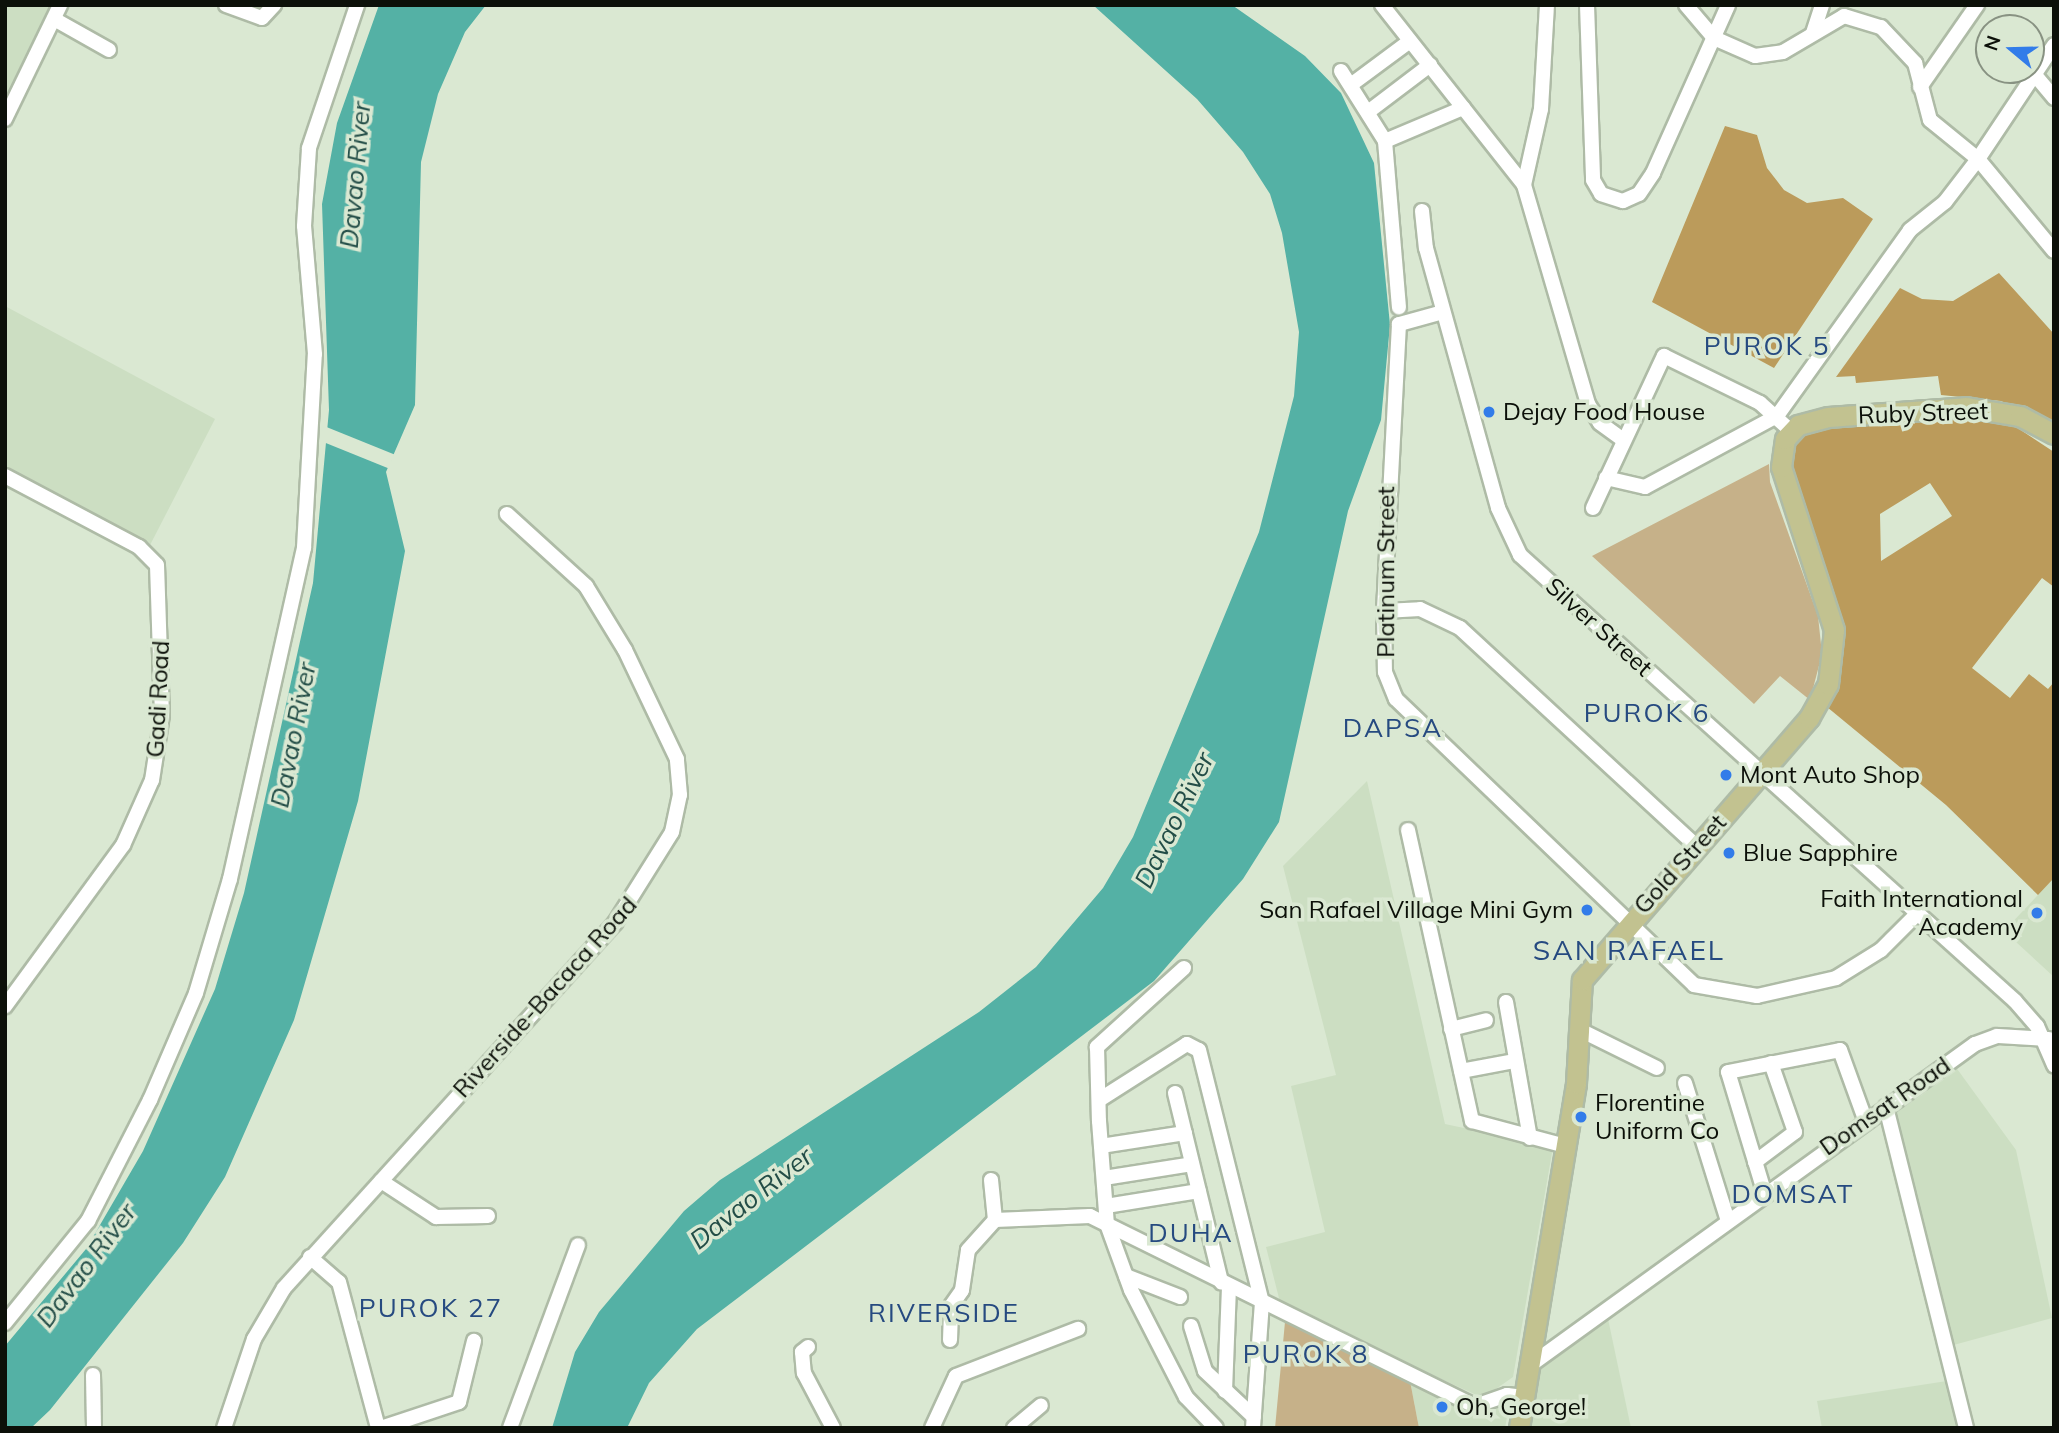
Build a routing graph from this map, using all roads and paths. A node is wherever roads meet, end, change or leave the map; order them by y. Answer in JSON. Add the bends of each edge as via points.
{"nodes":[{"id":1,"x":60,"y":5,"type":"edge"},
{"id":2,"x":226,"y":5,"type":"edge"},
{"id":3,"x":274,"y":5,"type":"edge"},
{"id":4,"x":357,"y":5,"type":"edge"},
{"id":5,"x":1382,"y":5,"type":"edge"},
{"id":6,"x":1547,"y":5,"type":"edge"},
{"id":7,"x":1587,"y":5,"type":"edge"},
{"id":8,"x":1686,"y":5,"type":"edge"},
{"id":9,"x":1728,"y":5,"type":"edge"},
{"id":10,"x":1822,"y":5,"type":"edge"},
{"id":11,"x":1971,"y":7,"type":"edge"},
{"id":12,"x":54,"y":19,"type":"junction"},
{"id":13,"x":1813,"y":33,"type":"junction"},
{"id":14,"x":1714,"y":38,"type":"junction"},
{"id":15,"x":1410,"y":41,"type":"junction"},
{"id":16,"x":109,"y":50,"type":"dead end"},
{"id":17,"x":1430,"y":65,"type":"junction"},
{"id":18,"x":1340,"y":71,"type":"dead end"},
{"id":19,"x":2029,"y":84,"type":"edge"},
{"id":20,"x":2042,"y":84,"type":"edge"},
{"id":21,"x":1352,"y":85,"type":"junction"},
{"id":22,"x":1920,"y":87,"type":"junction"},
{"id":23,"x":2054,"y":98,"type":"edge"},
{"id":24,"x":1463,"y":108,"type":"junction"},
{"id":25,"x":1368,"y":112,"type":"junction"},
{"id":26,"x":5,"y":119,"type":"edge"},
{"id":27,"x":1385,"y":141,"type":"junction"},
{"id":28,"x":1978,"y":159,"type":"junction"},
{"id":29,"x":1524,"y":184,"type":"junction"},
{"id":30,"x":1422,"y":211,"type":"dead end"},
{"id":31,"x":2054,"y":251,"type":"edge"},
{"id":32,"x":1399,"y":307,"type":"dead end"},
{"id":33,"x":1443,"y":312,"type":"junction"},
{"id":34,"x":1784,"y":423,"type":"junction"},
{"id":35,"x":2054,"y":434,"type":"edge"},
{"id":36,"x":1623,"y":440,"type":"junction"},
{"id":37,"x":5,"y":476,"type":"edge"},
{"id":38,"x":1606,"y":478,"type":"junction"},
{"id":39,"x":1593,"y":508,"type":"dead end"},
{"id":40,"x":507,"y":514,"type":"dead end"},
{"id":41,"x":1384,"y":611,"type":"junction"},
{"id":42,"x":1761,"y":774,"type":"junction"},
{"id":43,"x":1408,"y":830,"type":"dead end"},
{"id":44,"x":1696,"y":846,"type":"junction"},
{"id":45,"x":1917,"y":914,"type":"junction"},
{"id":46,"x":1627,"y":923,"type":"junction"},
{"id":47,"x":1184,"y":968,"type":"dead end"},
{"id":48,"x":1507,"y":1002,"type":"dead end"},
{"id":49,"x":5,"y":1006,"type":"edge"},
{"id":50,"x":1486,"y":1020,"type":"dead end"},
{"id":51,"x":1578,"y":1028,"type":"junction"},
{"id":52,"x":1451,"y":1029,"type":"junction"},
{"id":53,"x":2048,"y":1039,"type":"edge"},
{"id":54,"x":1515,"y":1061,"type":"junction"},
{"id":55,"x":1771,"y":1063,"type":"junction"},
{"id":56,"x":2054,"y":1065,"type":"edge"},
{"id":57,"x":1657,"y":1068,"type":"dead end"},
{"id":58,"x":1461,"y":1071,"type":"junction"},
{"id":59,"x":1685,"y":1083,"type":"dead end"},
{"id":60,"x":1175,"y":1093,"type":"dead end"},
{"id":61,"x":1099,"y":1100,"type":"junction"},
{"id":62,"x":1886,"y":1107,"type":"junction"},
{"id":63,"x":1866,"y":1122,"type":"junction"},
{"id":64,"x":1185,"y":1133,"type":"junction"},
{"id":65,"x":1530,"y":1138,"type":"junction"},
{"id":66,"x":1101,"y":1146,"type":"junction"},
{"id":67,"x":1566,"y":1146,"type":"junction"},
{"id":68,"x":1755,"y":1162,"type":"junction"},
{"id":69,"x":1192,"y":1164,"type":"junction"},
{"id":70,"x":1104,"y":1178,"type":"junction"},
{"id":71,"x":991,"y":1180,"type":"dead end"},
{"id":72,"x":381,"y":1181,"type":"junction"},
{"id":73,"x":1199,"y":1191,"type":"junction"},
{"id":74,"x":1764,"y":1191,"type":"junction"},
{"id":75,"x":1106,"y":1206,"type":"junction"},
{"id":76,"x":488,"y":1216,"type":"dead end"},
{"id":77,"x":1727,"y":1217,"type":"junction"},
{"id":78,"x":995,"y":1220,"type":"junction"},
{"id":79,"x":1107,"y":1224,"type":"junction"},
{"id":80,"x":578,"y":1245,"type":"dead end"},
{"id":81,"x":310,"y":1257,"type":"junction"},
{"id":82,"x":1126,"y":1276,"type":"junction"},
{"id":83,"x":1225,"y":1284,"type":"junction"},
{"id":84,"x":1180,"y":1297,"type":"dead end"},
{"id":85,"x":1262,"y":1302,"type":"junction"},
{"id":86,"x":5,"y":1323,"type":"edge"},
{"id":87,"x":1191,"y":1326,"type":"dead end"},
{"id":88,"x":1078,"y":1329,"type":"dead end"},
{"id":89,"x":950,"y":1340,"type":"dead end"},
{"id":90,"x":474,"y":1341,"type":"dead end"},
{"id":91,"x":808,"y":1347,"type":"dead end"},
{"id":92,"x":1529,"y":1366,"type":"junction"},
{"id":93,"x":93,"y":1375,"type":"dead end"},
{"id":94,"x":1225,"y":1391,"type":"junction"},
{"id":95,"x":1524,"y":1397,"type":"junction"},
{"id":96,"x":1041,"y":1405,"type":"dead end"},
{"id":97,"x":1254,"y":1422,"type":"edge"},
{"id":98,"x":94,"y":1428,"type":"edge"},
{"id":99,"x":224,"y":1428,"type":"edge"},
{"id":100,"x":379,"y":1428,"type":"edge"},
{"id":101,"x":510,"y":1428,"type":"edge"},
{"id":102,"x":832,"y":1428,"type":"edge"},
{"id":103,"x":932,"y":1428,"type":"edge"},
{"id":104,"x":1014,"y":1428,"type":"edge"},
{"id":105,"x":1216,"y":1428,"type":"edge"},
{"id":106,"x":1519,"y":1428,"type":"edge"},
{"id":107,"x":1966,"y":1428,"type":"edge"}],
"edges":[{"from":1,"to":12,"type":"street"},
{"from":2,"to":3,"type":"street","via":[[262,18]]},
{"from":4,"to":86,"type":"street","via":[[309,148],[304,226],[315,354],[304,548],[230,879],[195,993],[150,1101],[88,1221]]},
{"from":5,"to":15,"type":"street"},
{"from":6,"to":29,"type":"street","via":[[1541,109]]},
{"from":7,"to":14,"type":"street","via":[[1593,180],[1601,194],[1616,200],[1631,200],[1646,185]]},
{"from":8,"to":14,"type":"street"},
{"from":9,"to":14,"type":"street"},
{"from":10,"to":13,"type":"street"},
{"from":11,"to":22,"type":"street"},
{"from":12,"to":16,"type":"street"},
{"from":12,"to":26,"type":"street"},
{"from":13,"to":14,"type":"street","via":[[1763,57]]},
{"from":13,"to":22,"type":"street","via":[[1843,16],[1871,21],[1909,54]]},
{"from":15,"to":17,"type":"street"},
{"from":15,"to":21,"type":"street"},
{"from":17,"to":24,"type":"street"},
{"from":17,"to":25,"type":"street"},
{"from":18,"to":21,"type":"street"},
{"from":19,"to":28,"type":"street"},
{"from":20,"to":23,"type":"street"},
{"from":21,"to":25,"type":"street"},
{"from":22,"to":28,"type":"street","via":[[1930,120]]},
{"from":24,"to":27,"type":"street"},
{"from":24,"to":29,"type":"street"},
{"from":25,"to":27,"type":"street"},
{"from":27,"to":32,"type":"street"},
{"from":28,"to":31,"type":"street"},
{"from":28,"to":34,"type":"street","via":[[1939,208],[1910,230]]},
{"from":29,"to":36,"type":"street","via":[[1588,404],[1600,423]]},
{"from":30,"to":33,"type":"street","name":"Silver Street"},
{"from":33,"to":41,"type":"street","name":"Platinum Street","via":[[1399,324]]},
{"from":33,"to":42,"type":"street","name":"Silver Street","via":[[1513,545]]},
{"from":34,"to":35,"type":"main road","name":"Ruby Street","via":[[1966,407],[2020,416]]},
{"from":34,"to":36,"type":"street","via":[[1664,356]]},
{"from":34,"to":38,"type":"street","via":[[1645,487]]},
{"from":34,"to":42,"type":"main road","name":"Gold Street","via":[[1781,467],[1828,607],[1835,648],[1818,706]]},
{"from":36,"to":38,"type":"street"},
{"from":37,"to":49,"type":"street","name":"Gadi Road","via":[[139,547],[157,565],[162,665],[160,743],[142,809],[109,868]]},
{"from":38,"to":39,"type":"street"},
{"from":40,"to":72,"type":"street","name":"Riverside-Bacaca Road","via":[[573,573],[606,614],[671,743],[680,776],[677,814],[627,908]]},
{"from":41,"to":44,"type":"street","via":[[1420,609],[1460,628]]},
{"from":41,"to":46,"type":"street","name":"Platinum Street","via":[[1385,672],[1396,699]]},
{"from":42,"to":44,"type":"main road","name":"Gold Street"},
{"from":42,"to":45,"type":"street","name":"Silver Street"},
{"from":43,"to":52,"type":"street"},
{"from":44,"to":46,"type":"main road","name":"Gold Street"},
{"from":45,"to":46,"type":"street","name":"Platinum Street","via":[[1861,966],[1757,996],[1694,985]]},
{"from":45,"to":53,"type":"street","name":"Silver Street","via":[[2015,1001]]},
{"from":46,"to":51,"type":"main road","name":"Gold Street","via":[[1582,980]]},
{"from":47,"to":61,"type":"street","via":[[1098,1044]]},
{"from":48,"to":54,"type":"street"},
{"from":50,"to":52,"type":"street"},
{"from":51,"to":57,"type":"street"},
{"from":51,"to":67,"type":"main road","name":"Gold Street"},
{"from":52,"to":58,"type":"street"},
{"from":53,"to":56,"type":"street","name":"Silver Street"},
{"from":53,"to":62,"type":"street","name":"Domsat Road","via":[[1987,1038]]},
{"from":54,"to":58,"type":"street"},
{"from":54,"to":65,"type":"street"},
{"from":55,"to":63,"type":"street","via":[[1842,1052]]},
{"from":55,"to":68,"type":"street","via":[[1795,1132]]},
{"from":55,"to":68,"type":"street","via":[[1728,1072]]},
{"from":58,"to":65,"type":"street","via":[[1474,1124]]},
{"from":59,"to":77,"type":"street"},
{"from":60,"to":64,"type":"street"},
{"from":61,"to":66,"type":"street"},
{"from":61,"to":85,"type":"street","via":[[1187,1044],[1198,1047]]},
{"from":62,"to":63,"type":"street","name":"Domsat Road"},
{"from":62,"to":107,"type":"street"},
{"from":63,"to":74,"type":"street","name":"Domsat Road"},
{"from":64,"to":66,"type":"street"},
{"from":64,"to":69,"type":"street"},
{"from":65,"to":67,"type":"street"},
{"from":66,"to":70,"type":"street"},
{"from":67,"to":92,"type":"main road","name":"Gold Street"},
{"from":68,"to":74,"type":"street"},
{"from":69,"to":70,"type":"street"},
{"from":69,"to":73,"type":"street"},
{"from":70,"to":75,"type":"street"},
{"from":71,"to":78,"type":"street"},
{"from":72,"to":76,"type":"street","via":[[436,1217]]},
{"from":72,"to":81,"type":"street","name":"Riverside-Bacaca Road"},
{"from":73,"to":75,"type":"street"},
{"from":73,"to":83,"type":"street"},
{"from":74,"to":77,"type":"street","name":"Domsat Road"},
{"from":75,"to":79,"type":"street"},
{"from":77,"to":92,"type":"street","name":"Domsat Road"},
{"from":78,"to":79,"type":"street","via":[[1077,1214]]},
{"from":78,"to":89,"type":"street","via":[[968,1250],[962,1290],[951,1306]]},
{"from":79,"to":82,"type":"street"},
{"from":79,"to":83,"type":"street"},
{"from":80,"to":101,"type":"street"},
{"from":81,"to":99,"type":"street","name":"Riverside-Bacaca Road","via":[[254,1339]]},
{"from":81,"to":100,"type":"street","via":[[339,1283]]},
{"from":82,"to":84,"type":"street"},
{"from":82,"to":105,"type":"street","via":[[1186,1397]]},
{"from":83,"to":85,"type":"street"},
{"from":83,"to":94,"type":"street"},
{"from":85,"to":95,"type":"street","via":[[1475,1406],[1507,1395]]},
{"from":85,"to":97,"type":"street"},
{"from":87,"to":94,"type":"street","via":[[1205,1371]]},
{"from":88,"to":103,"type":"street","via":[[956,1376]]},
{"from":90,"to":100,"type":"street","via":[[459,1402]]},
{"from":91,"to":102,"type":"street","via":[[802,1352],[804,1373]]},
{"from":92,"to":95,"type":"main road","name":"Gold Street"},
{"from":93,"to":98,"type":"street"},
{"from":94,"to":97,"type":"street"},
{"from":95,"to":106,"type":"main road","name":"Gold Street"},
{"from":96,"to":104,"type":"street"}]}
